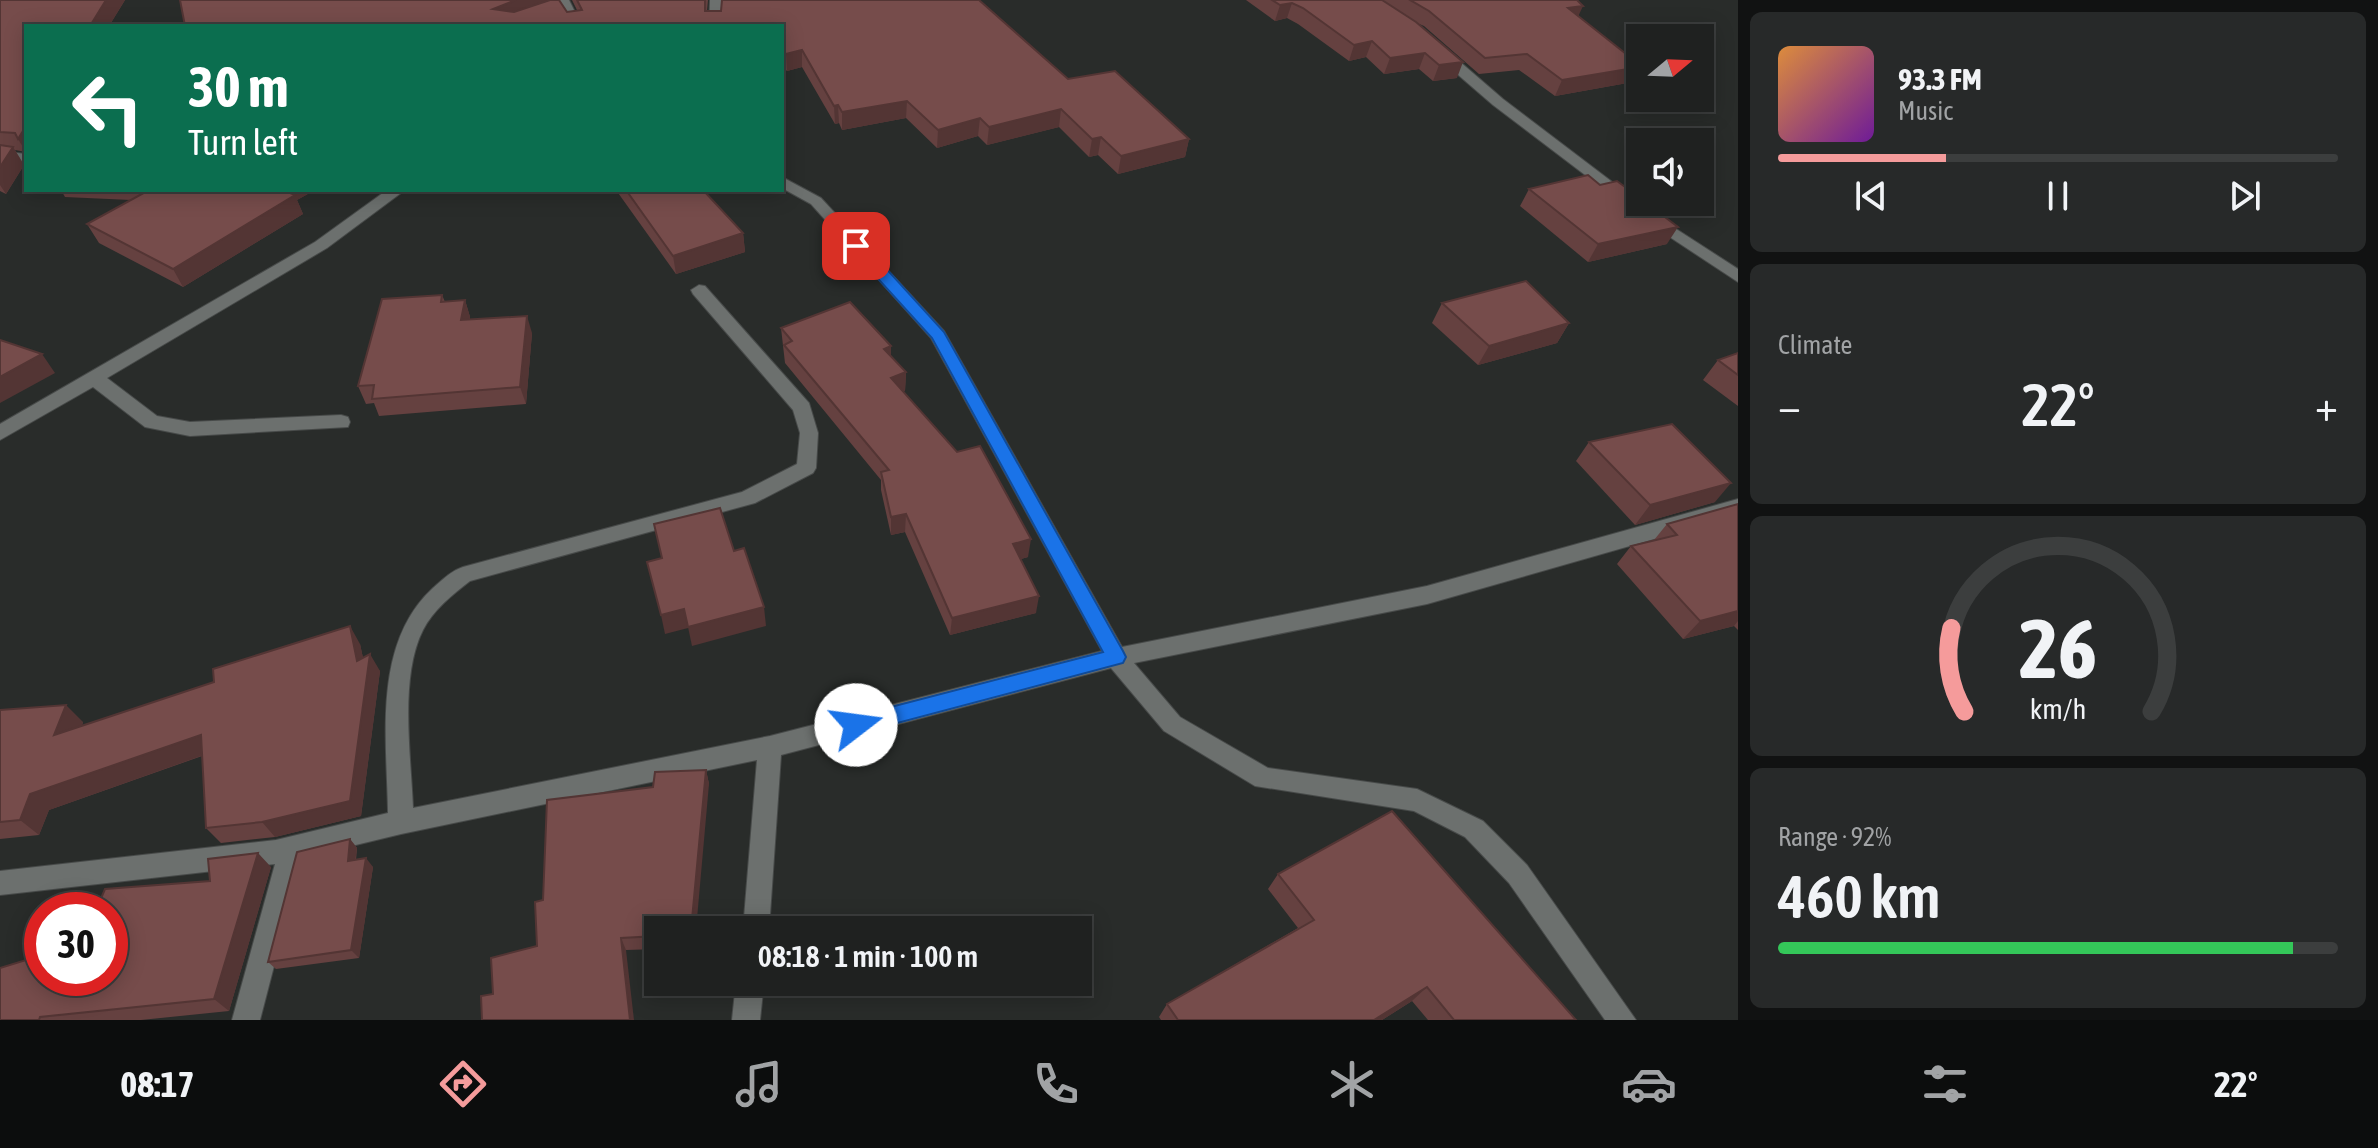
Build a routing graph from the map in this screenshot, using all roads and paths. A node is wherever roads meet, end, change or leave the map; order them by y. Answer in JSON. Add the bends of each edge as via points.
{"nodes":[{"id":1,"x":716,"y":0,"type":"edge"},
{"id":2,"x":564,"y":3,"type":"edge"},
{"id":3,"x":551,"y":11,"type":"edge"},
{"id":4,"x":575,"y":24,"type":"edge"},
{"id":5,"x":715,"y":24,"type":"edge"},
{"id":6,"x":1429,"y":42,"type":"edge"},
{"id":7,"x":0,"y":155,"type":"edge"},
{"id":8,"x":24,"y":158,"type":"edge"},
{"id":9,"x":784,"y":183,"type":"edge"},
{"id":10,"x":394,"y":192,"type":"edge"},
{"id":11,"x":1738,"y":277,"type":"edge"},
{"id":12,"x":699,"y":290,"type":"dead end"},
{"id":13,"x":94,"y":378,"type":"junction"},
{"id":14,"x":341,"y":422,"type":"dead end"},
{"id":15,"x":0,"y":433,"type":"edge"},
{"id":16,"x":1738,"y":507,"type":"edge"},
{"id":17,"x":1116,"y":657,"type":"junction"},
{"id":18,"x":770,"y":747,"type":"junction"},
{"id":19,"x":401,"y":822,"type":"junction"},
{"id":20,"x":292,"y":849,"type":"junction"},
{"id":21,"x":0,"y":883,"type":"edge"},
{"id":22,"x":757,"y":916,"type":"edge"},
{"id":23,"x":749,"y":996,"type":"edge"},
{"id":24,"x":246,"y":1020,"type":"edge"},
{"id":25,"x":746,"y":1020,"type":"edge"},
{"id":26,"x":1622,"y":1020,"type":"edge"}],
"edges":[{"from":1,"to":5,"type":"street"},
{"from":2,"to":3,"type":"street"},
{"from":2,"to":4,"type":"street"},
{"from":6,"to":11,"type":"street","via":[[1510,111],[1688,246]]},
{"from":7,"to":8,"type":"street"},
{"from":9,"to":17,"type":"street","via":[[816,201],[938,335]]},
{"from":10,"to":13,"type":"street","via":[[321,245]]},
{"from":12,"to":19,"type":"street","via":[[802,408],[809,433],[806,468],[748,498],[463,575],[437,594],[410,635],[398,699]]},
{"from":13,"to":14,"type":"street","via":[[152,422],[190,429]]},
{"from":13,"to":15,"type":"street"},
{"from":16,"to":17,"type":"street","via":[[1427,595]]},
{"from":17,"to":18,"type":"street"},
{"from":17,"to":26,"type":"street","via":[[1172,724],[1264,778],[1417,800],[1474,829],[1518,874]]},
{"from":18,"to":19,"type":"street"},
{"from":18,"to":22,"type":"street"},
{"from":19,"to":20,"type":"street"},
{"from":20,"to":21,"type":"street"},
{"from":20,"to":24,"type":"street"},
{"from":23,"to":25,"type":"street"}]}
